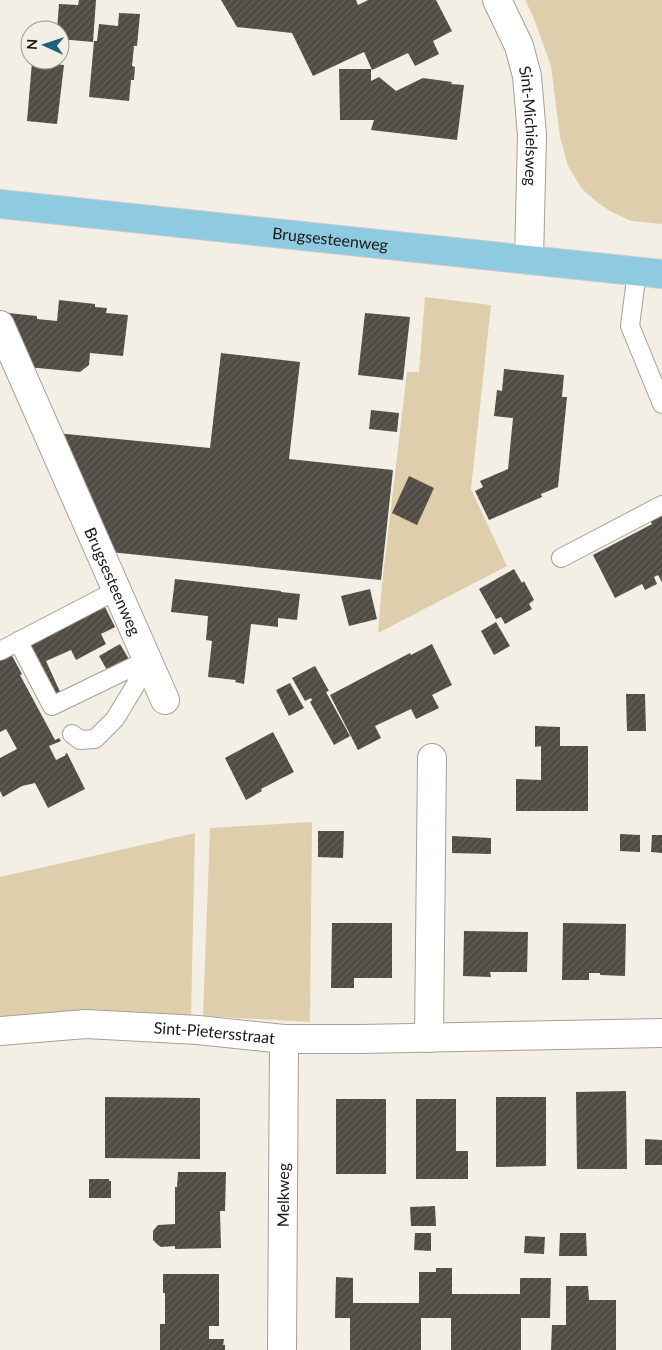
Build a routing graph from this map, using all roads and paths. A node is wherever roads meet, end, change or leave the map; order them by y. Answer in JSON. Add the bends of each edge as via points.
{"nodes":[{"id":1,"x":497,"y":0,"type":"edge"},
{"id":2,"x":0,"y":204,"type":"edge"},
{"id":3,"x":529,"y":260,"type":"junction"},
{"id":4,"x":649,"y":272,"type":"edge"},
{"id":5,"x":0,"y":325,"type":"edge"},
{"id":6,"x":662,"y":404,"type":"edge"},
{"id":7,"x":662,"y":505,"type":"edge"},
{"id":8,"x":561,"y":558,"type":"dead end"},
{"id":9,"x":116,"y":590,"type":"junction"},
{"id":10,"x":18,"y":641,"type":"junction"},
{"id":11,"x":0,"y":651,"type":"edge"},
{"id":12,"x":147,"y":660,"type":"junction"},
{"id":13,"x":165,"y":700,"type":"dead end"},
{"id":14,"x":72,"y":734,"type":"dead end"},
{"id":15,"x":432,"y":758,"type":"dead end"},
{"id":16,"x":0,"y":1031,"type":"edge"},
{"id":17,"x":662,"y":1033,"type":"edge"},
{"id":18,"x":429,"y":1038,"type":"junction"},
{"id":19,"x":284,"y":1039,"type":"junction"},
{"id":20,"x":282,"y":1350,"type":"edge"}],
"edges":[{"from":1,"to":3,"type":"street","name":"Sint-Michielsweg","via":[[519,46],[527,76],[532,135]]},
{"from":2,"to":3,"type":"main road","name":"Brugsesteenweg"},
{"from":3,"to":4,"type":"main road","name":"Brugsesteenweg"},
{"from":4,"to":6,"type":"lane","via":[[630,326]]},
{"from":5,"to":9,"type":"street","name":"Brugsesteenweg"},
{"from":7,"to":8,"type":"lane"},
{"from":9,"to":10,"type":"lane"},
{"from":9,"to":12,"type":"street","name":"Brugsesteenweg"},
{"from":10,"to":11,"type":"lane"},
{"from":10,"to":12,"type":"lane","via":[[52,706]]},
{"from":12,"to":13,"type":"street","name":"Brugsesteenweg"},
{"from":12,"to":14,"type":"lane","via":[[115,719],[95,739],[80,740]]},
{"from":15,"to":18,"type":"street"},
{"from":16,"to":19,"type":"street","name":"Sint-Pietersstraat","via":[[86,1024]]},
{"from":17,"to":18,"type":"street","name":"Sint-Pietersstraat"},
{"from":18,"to":19,"type":"street","name":"Sint-Pietersstraat"},
{"from":19,"to":20,"type":"street","name":"Melkweg"}]}
